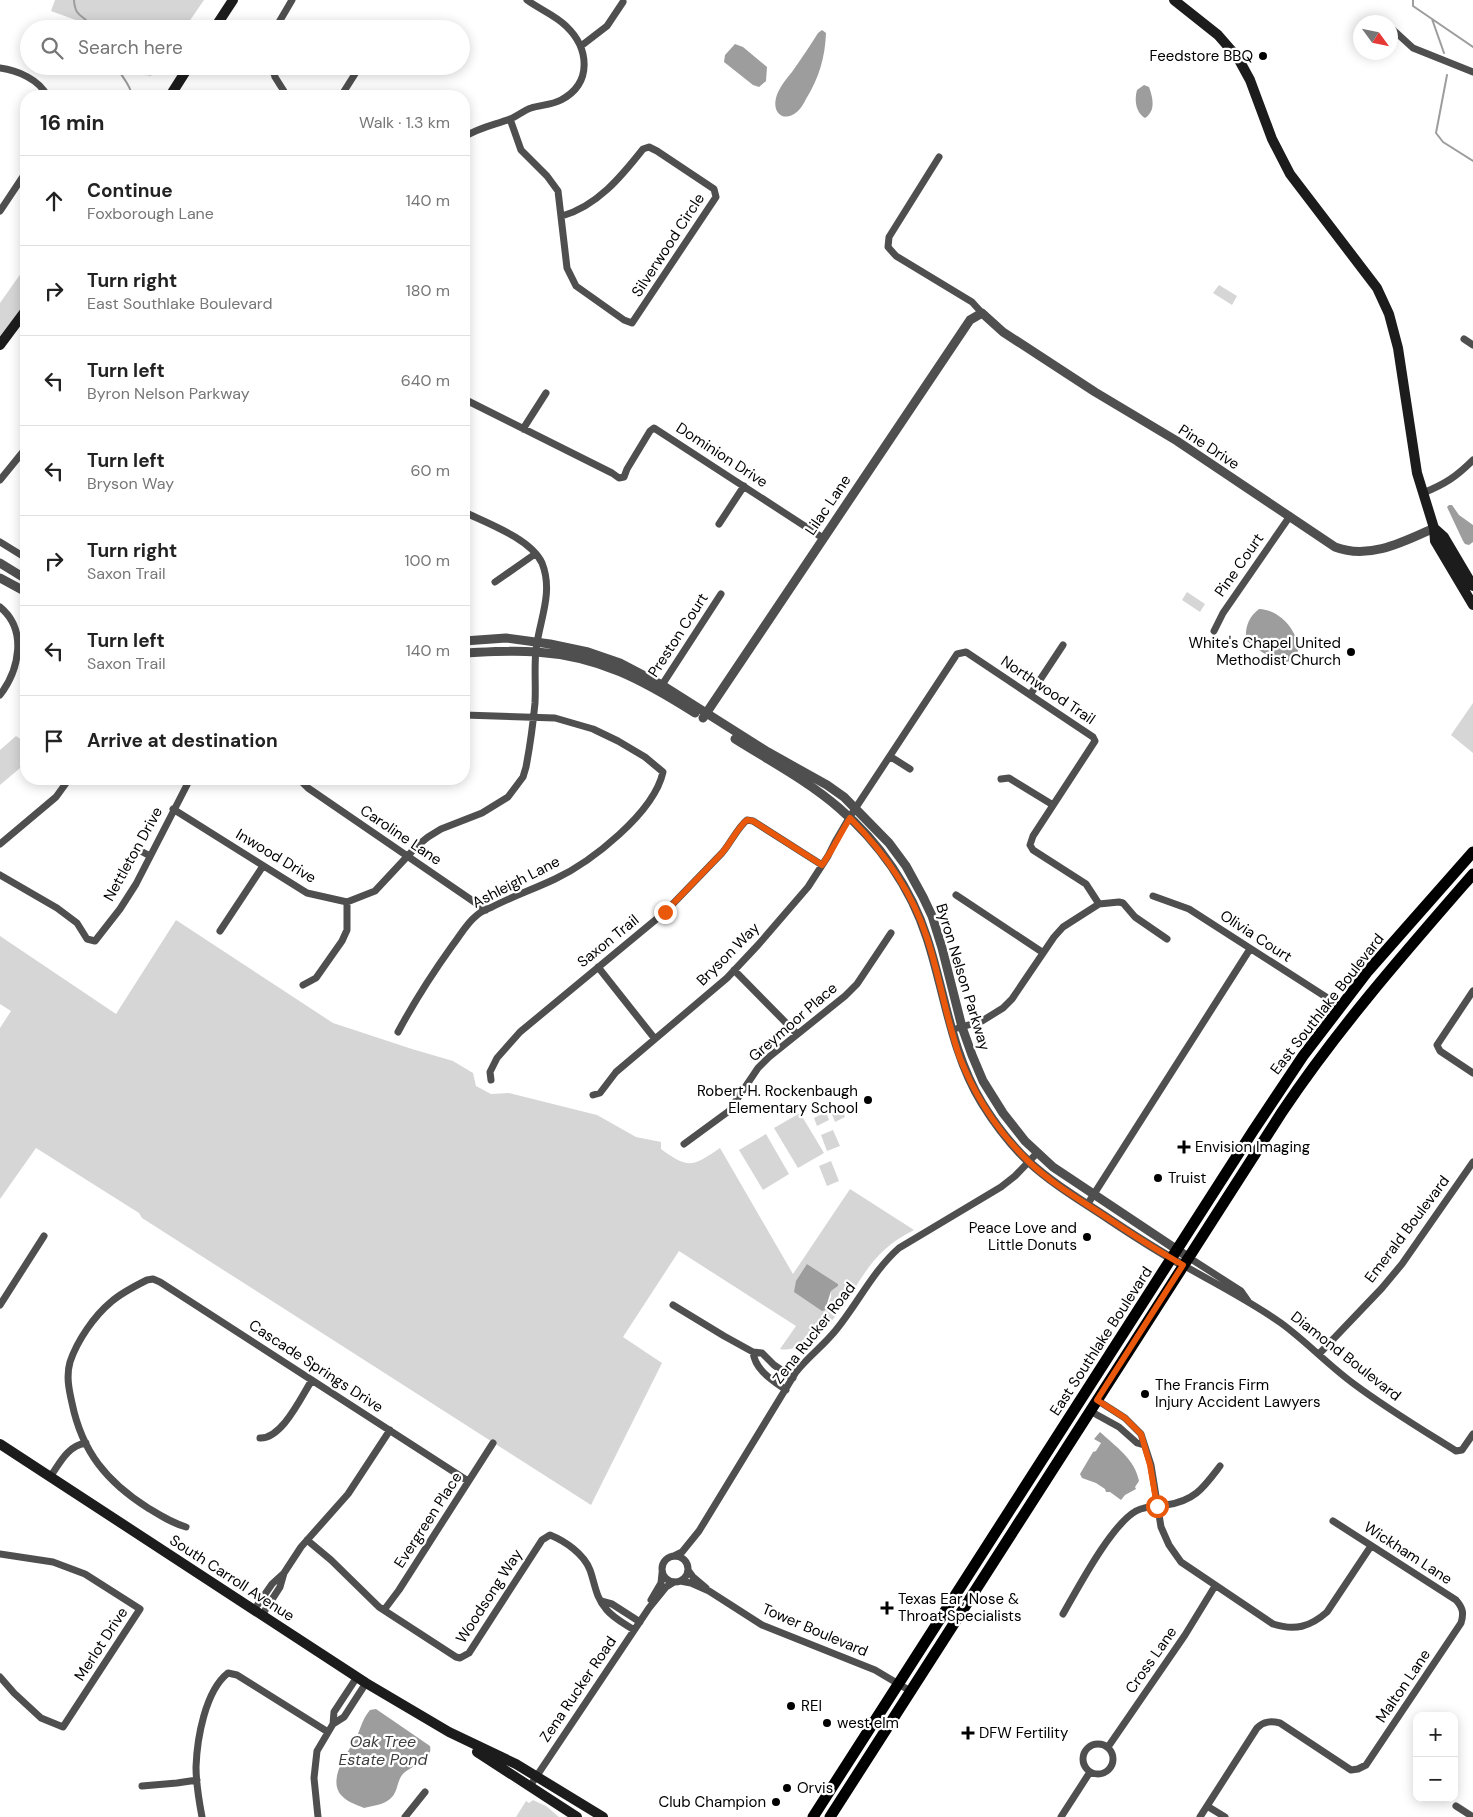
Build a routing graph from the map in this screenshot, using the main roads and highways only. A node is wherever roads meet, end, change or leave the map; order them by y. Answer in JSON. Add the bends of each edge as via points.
{"nodes":[{"id":1,"x":234,"y":0,"type":"edge"},
{"id":2,"x":1174,"y":0,"type":"edge"},
{"id":3,"x":220,"y":20,"type":"edge"},
{"id":4,"x":183,"y":75,"type":"edge"},
{"id":5,"x":174,"y":90,"type":"edge"},
{"id":6,"x":20,"y":318,"type":"edge"},
{"id":7,"x":0,"y":345,"type":"edge"},
{"id":8,"x":1434,"y":528,"type":"junction"},
{"id":9,"x":1473,"y":586,"type":"edge"},
{"id":10,"x":1473,"y":605,"type":"edge"},
{"id":11,"x":1473,"y":852,"type":"edge"},
{"id":12,"x":1473,"y":874,"type":"edge"},
{"id":13,"x":1340,"y":1006,"type":"junction"},
{"id":14,"x":1319,"y":1057,"type":"junction"},
{"id":15,"x":0,"y":1444,"type":"edge"},
{"id":16,"x":533,"y":1781,"type":"junction"},
{"id":17,"x":576,"y":1815,"type":"edge"},
{"id":18,"x":603,"y":1817,"type":"edge"},
{"id":19,"x":814,"y":1817,"type":"edge"},
{"id":20,"x":830,"y":1817,"type":"edge"}],
"edges":[{"from":1,"to":3,"type":"main road"},
{"from":2,"to":8,"type":"main road","via":[[1211,29],[1238,58],[1290,174],[1377,288],[1389,314],[1398,348],[1417,473]]},
{"from":4,"to":5,"type":"main road"},
{"from":6,"to":7,"type":"main road"},
{"from":8,"to":9,"type":"main road","via":[[1444,537]]},
{"from":8,"to":10,"type":"main road","via":[[1435,541]]},
{"from":11,"to":13,"type":"main road","name":"East Southlake Boulevard"},
{"from":12,"to":14,"type":"main road","name":"East Southlake Boulevard"},
{"from":13,"to":14,"type":"main road","via":[[1341,1021]]},
{"from":13,"to":19,"type":"main road","name":"East Southlake Boulevard","via":[[1266,1110]]},
{"from":14,"to":20,"type":"main road","name":"East Southlake Boulevard"},
{"from":15,"to":16,"type":"main road","name":"South Carroll Avenue","via":[[361,1680],[449,1732],[516,1764]]},
{"from":16,"to":17,"type":"main road","name":"South Carroll Avenue"},
{"from":16,"to":18,"type":"main road","name":"South Carroll Avenue"}]}
